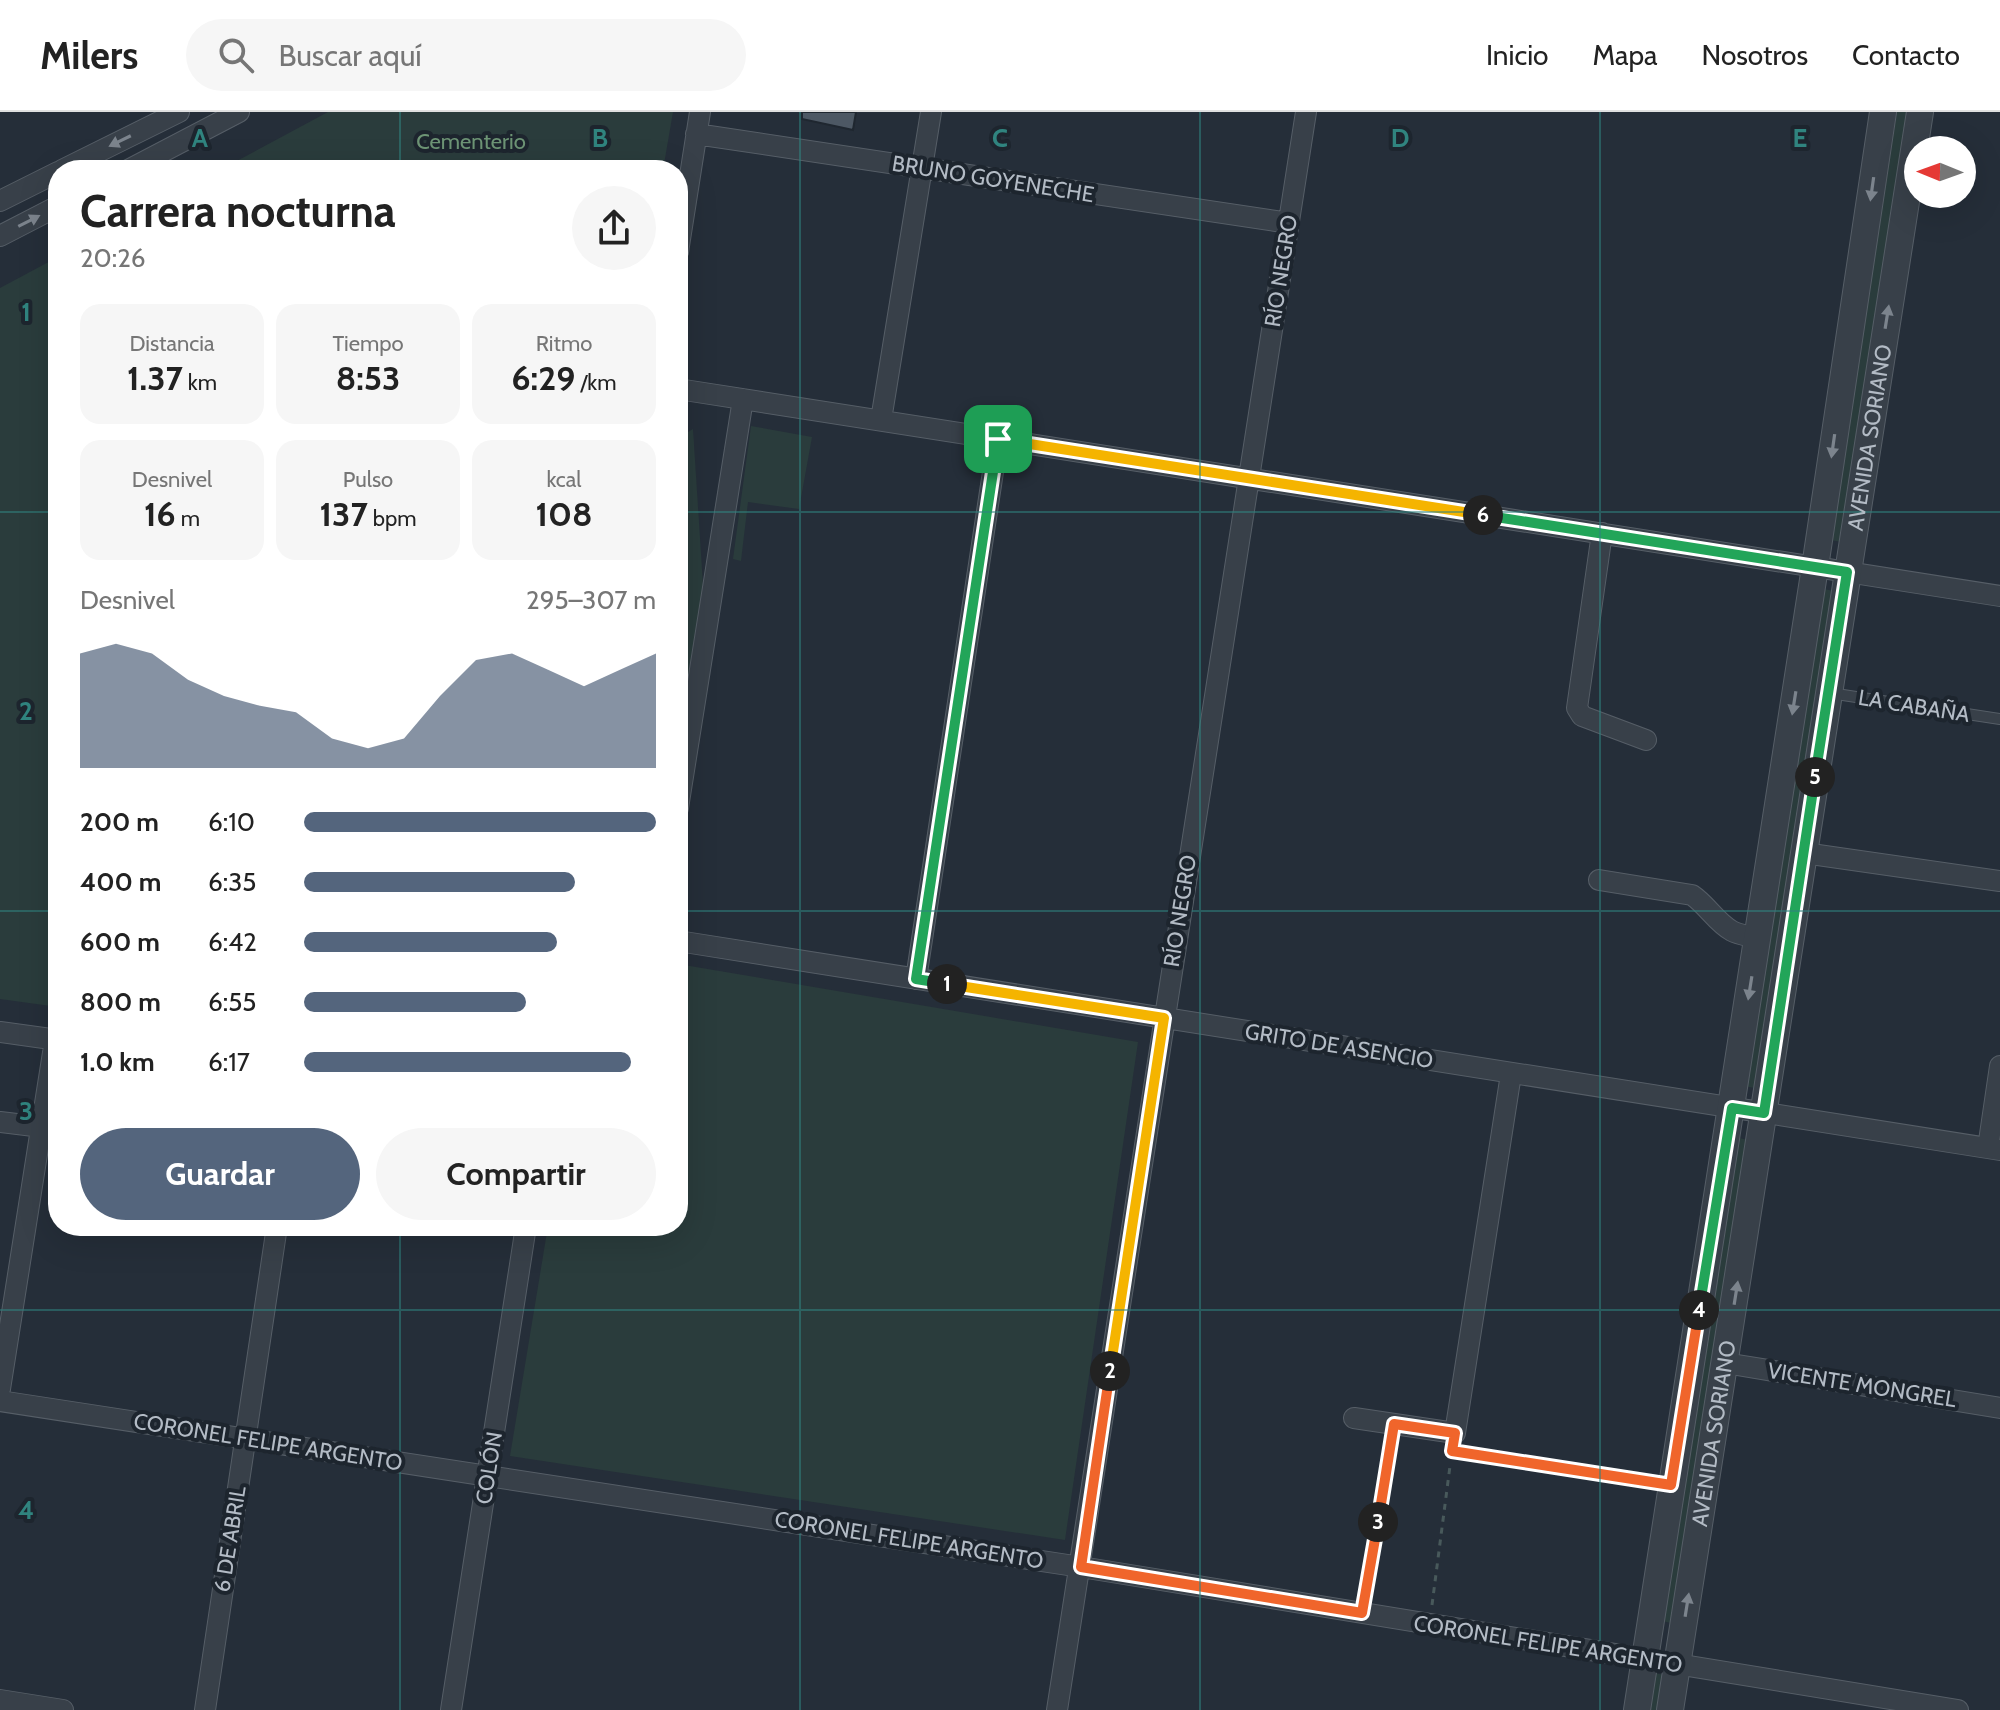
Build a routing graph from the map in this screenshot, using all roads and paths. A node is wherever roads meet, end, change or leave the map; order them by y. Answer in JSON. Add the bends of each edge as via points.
{"nodes":[{"id":1,"x":179,"y":112,"type":"edge"},
{"id":2,"x":239,"y":112,"type":"edge"},
{"id":3,"x":700,"y":112,"type":"edge"},
{"id":4,"x":931,"y":112,"type":"edge"},
{"id":5,"x":1306,"y":112,"type":"edge"},
{"id":6,"x":1883,"y":112,"type":"edge"},
{"id":7,"x":1920,"y":112,"type":"edge"},
{"id":8,"x":209,"y":119,"type":"edge"},
{"id":9,"x":696,"y":134,"type":"junction"},
{"id":10,"x":82,"y":160,"type":"edge"},
{"id":11,"x":144,"y":160,"type":"edge"},
{"id":12,"x":921,"y":168,"type":"junction"},
{"id":13,"x":48,"y":177,"type":"edge"},
{"id":14,"x":688,"y":186,"type":"edge"},
{"id":15,"x":0,"y":201,"type":"edge"},
{"id":16,"x":48,"y":211,"type":"edge"},
{"id":17,"x":1289,"y":223,"type":"junction"},
{"id":18,"x":0,"y":236,"type":"edge"},
{"id":19,"x":688,"y":391,"type":"edge"},
{"id":20,"x":743,"y":399,"type":"junction"},
{"id":21,"x":881,"y":420,"type":"junction"},
{"id":22,"x":998,"y":439,"type":"junction"},
{"id":23,"x":1247,"y":478,"type":"junction"},
{"id":24,"x":1602,"y":533,"type":"junction"},
{"id":25,"x":1815,"y":567,"type":"junction"},
{"id":26,"x":1847,"y":572,"type":"junction"},
{"id":27,"x":2000,"y":596,"type":"edge"},
{"id":28,"x":1828,"y":693,"type":"junction"},
{"id":29,"x":2000,"y":719,"type":"edge"},
{"id":30,"x":1646,"y":740,"type":"dead end"},
{"id":31,"x":688,"y":745,"type":"edge"},
{"id":32,"x":1804,"y":853,"type":"junction"},
{"id":33,"x":1599,"y":880,"type":"dead end"},
{"id":34,"x":2000,"y":881,"type":"edge"},
{"id":35,"x":1758,"y":939,"type":"junction"},
{"id":36,"x":688,"y":943,"type":"edge"},
{"id":37,"x":916,"y":979,"type":"junction"},
{"id":38,"x":1164,"y":1018,"type":"junction"},
{"id":39,"x":0,"y":1032,"type":"edge"},
{"id":40,"x":48,"y":1039,"type":"edge"},
{"id":41,"x":2000,"y":1066,"type":"edge"},
{"id":42,"x":1511,"y":1074,"type":"junction"},
{"id":43,"x":1732,"y":1108,"type":"junction"},
{"id":44,"x":1764,"y":1113,"type":"junction"},
{"id":45,"x":0,"y":1122,"type":"edge"},
{"id":46,"x":48,"y":1128,"type":"edge"},
{"id":47,"x":48,"y":1138,"type":"edge"},
{"id":48,"x":1994,"y":1149,"type":"edge"},
{"id":49,"x":276,"y":1236,"type":"edge"},
{"id":50,"x":524,"y":1236,"type":"edge"},
{"id":51,"x":1725,"y":1363,"type":"junction"},
{"id":52,"x":0,"y":1389,"type":"edge"},
{"id":53,"x":0,"y":1401,"type":"edge"},
{"id":54,"x":2000,"y":1408,"type":"edge"},
{"id":55,"x":1354,"y":1418,"type":"dead end"},
{"id":56,"x":1394,"y":1424,"type":"junction"},
{"id":57,"x":246,"y":1438,"type":"junction"},
{"id":58,"x":1452,"y":1451,"type":"joint"},
{"id":59,"x":487,"y":1476,"type":"junction"},
{"id":60,"x":1671,"y":1485,"type":"junction"},
{"id":61,"x":1081,"y":1567,"type":"junction"},
{"id":62,"x":1362,"y":1613,"type":"junction"},
{"id":63,"x":1430,"y":1625,"type":"junction"},
{"id":64,"x":1645,"y":1661,"type":"junction"},
{"id":65,"x":1677,"y":1664,"type":"junction"},
{"id":66,"x":0,"y":1700,"type":"edge"},
{"id":67,"x":63,"y":1710,"type":"edge"},
{"id":68,"x":205,"y":1710,"type":"edge"},
{"id":69,"x":451,"y":1710,"type":"edge"},
{"id":70,"x":1057,"y":1710,"type":"edge"},
{"id":71,"x":1637,"y":1710,"type":"edge"},
{"id":72,"x":1670,"y":1710,"type":"edge"},
{"id":73,"x":1958,"y":1710,"type":"edge"}],
"edges":[{"from":1,"to":10,"type":"street","one_way":true},
{"from":2,"to":8,"type":"street"},
{"from":3,"to":9,"type":"street"},
{"from":4,"to":12,"type":"street"},
{"from":5,"to":17,"type":"street","name":"RÍO NEGRO"},
{"from":6,"to":25,"type":"street","name":"AVENIDA SORIANO","one_way":true},
{"from":26,"to":7,"type":"street","name":"AVENIDA SORIANO","one_way":true},
{"from":8,"to":11,"type":"street"},
{"from":9,"to":12,"type":"street","name":"BRUNO GOYENECHE"},
{"from":9,"to":14,"type":"street"},
{"from":12,"to":17,"type":"street","name":"BRUNO GOYENECHE"},
{"from":12,"to":21,"type":"street"},
{"from":13,"to":15,"type":"street"},
{"from":18,"to":16,"type":"street","one_way":true},
{"from":17,"to":23,"type":"street","name":"RÍO NEGRO"},
{"from":19,"to":20,"type":"street"},
{"from":20,"to":21,"type":"street"},
{"from":20,"to":31,"type":"street"},
{"from":21,"to":22,"type":"street"},
{"from":22,"to":23,"type":"street"},
{"from":22,"to":37,"type":"street"},
{"from":23,"to":24,"type":"street"},
{"from":23,"to":38,"type":"street","name":"RÍO NEGRO"},
{"from":24,"to":25,"type":"street"},
{"from":24,"to":30,"type":"street","via":[[1577,708],[1582,716]]},
{"from":25,"to":26,"type":"street"},
{"from":25,"to":35,"type":"street","name":"AVENIDA SORIANO","one_way":true},
{"from":26,"to":27,"type":"street"},
{"from":26,"to":28,"type":"street","name":"AVENIDA SORIANO"},
{"from":28,"to":29,"type":"lane","name":"LA CABAÑA"},
{"from":28,"to":32,"type":"street","name":"AVENIDA SORIANO"},
{"from":32,"to":34,"type":"street"},
{"from":32,"to":44,"type":"street","name":"AVENIDA SORIANO"},
{"from":33,"to":35,"type":"street","via":[[1692,895],[1734,932]]},
{"from":35,"to":43,"type":"street","name":"AVENIDA SORIANO","one_way":true},
{"from":36,"to":37,"type":"street","name":"GRITO DE ASENCIO"},
{"from":37,"to":38,"type":"street","name":"GRITO DE ASENCIO"},
{"from":38,"to":42,"type":"street","name":"GRITO DE ASENCIO"},
{"from":38,"to":61,"type":"street","name":"RÍO NEGRO"},
{"from":39,"to":40,"type":"street"},
{"from":41,"to":48,"type":"street"},
{"from":42,"to":43,"type":"street","name":"GRITO DE ASENCIO"},
{"from":42,"to":56,"type":"street","via":[[1455,1433]]},
{"from":43,"to":44,"type":"street","name":"GRITO DE ASENCIO"},
{"from":43,"to":60,"type":"street","name":"AVENIDA SORIANO"},
{"from":44,"to":48,"type":"street","name":"GRITO DE ASENCIO"},
{"from":51,"to":44,"type":"street","name":"AVENIDA SORIANO","one_way":true},
{"from":45,"to":46,"type":"street"},
{"from":47,"to":52,"type":"street"},
{"from":49,"to":57,"type":"street","name":"6 DE ABRIL"},
{"from":50,"to":59,"type":"street","name":"COLÓN"},
{"from":51,"to":54,"type":"street","name":"VICENTE MONGREL"},
{"from":65,"to":51,"type":"street","name":"AVENIDA SORIANO","one_way":true},
{"from":53,"to":57,"type":"street","name":"CORONEL FELIPE ARGENTO"},
{"from":55,"to":56,"type":"street"},
{"from":56,"to":62,"type":"path"},
{"from":57,"to":59,"type":"street","name":"CORONEL FELIPE ARGENTO"},
{"from":57,"to":68,"type":"street","name":"6 DE ABRIL"},
{"from":58,"to":60,"type":"lane"},
{"from":58,"to":63,"type":"path"},
{"from":59,"to":61,"type":"street","name":"CORONEL FELIPE ARGENTO"},
{"from":59,"to":69,"type":"street","name":"COLÓN"},
{"from":60,"to":64,"type":"street","name":"AVENIDA SORIANO"},
{"from":61,"to":62,"type":"street","name":"CORONEL FELIPE ARGENTO"},
{"from":61,"to":70,"type":"street","name":"RÍO NEGRO"},
{"from":62,"to":63,"type":"street","name":"CORONEL FELIPE ARGENTO"},
{"from":63,"to":64,"type":"street","name":"CORONEL FELIPE ARGENTO"},
{"from":64,"to":65,"type":"street","name":"CORONEL FELIPE ARGENTO"},
{"from":64,"to":71,"type":"street","name":"AVENIDA SORIANO"},
{"from":65,"to":72,"type":"street","name":"AVENIDA SORIANO"},
{"from":65,"to":73,"type":"street","name":"CORONEL FELIPE ARGENTO"},
{"from":66,"to":67,"type":"street"}]}
